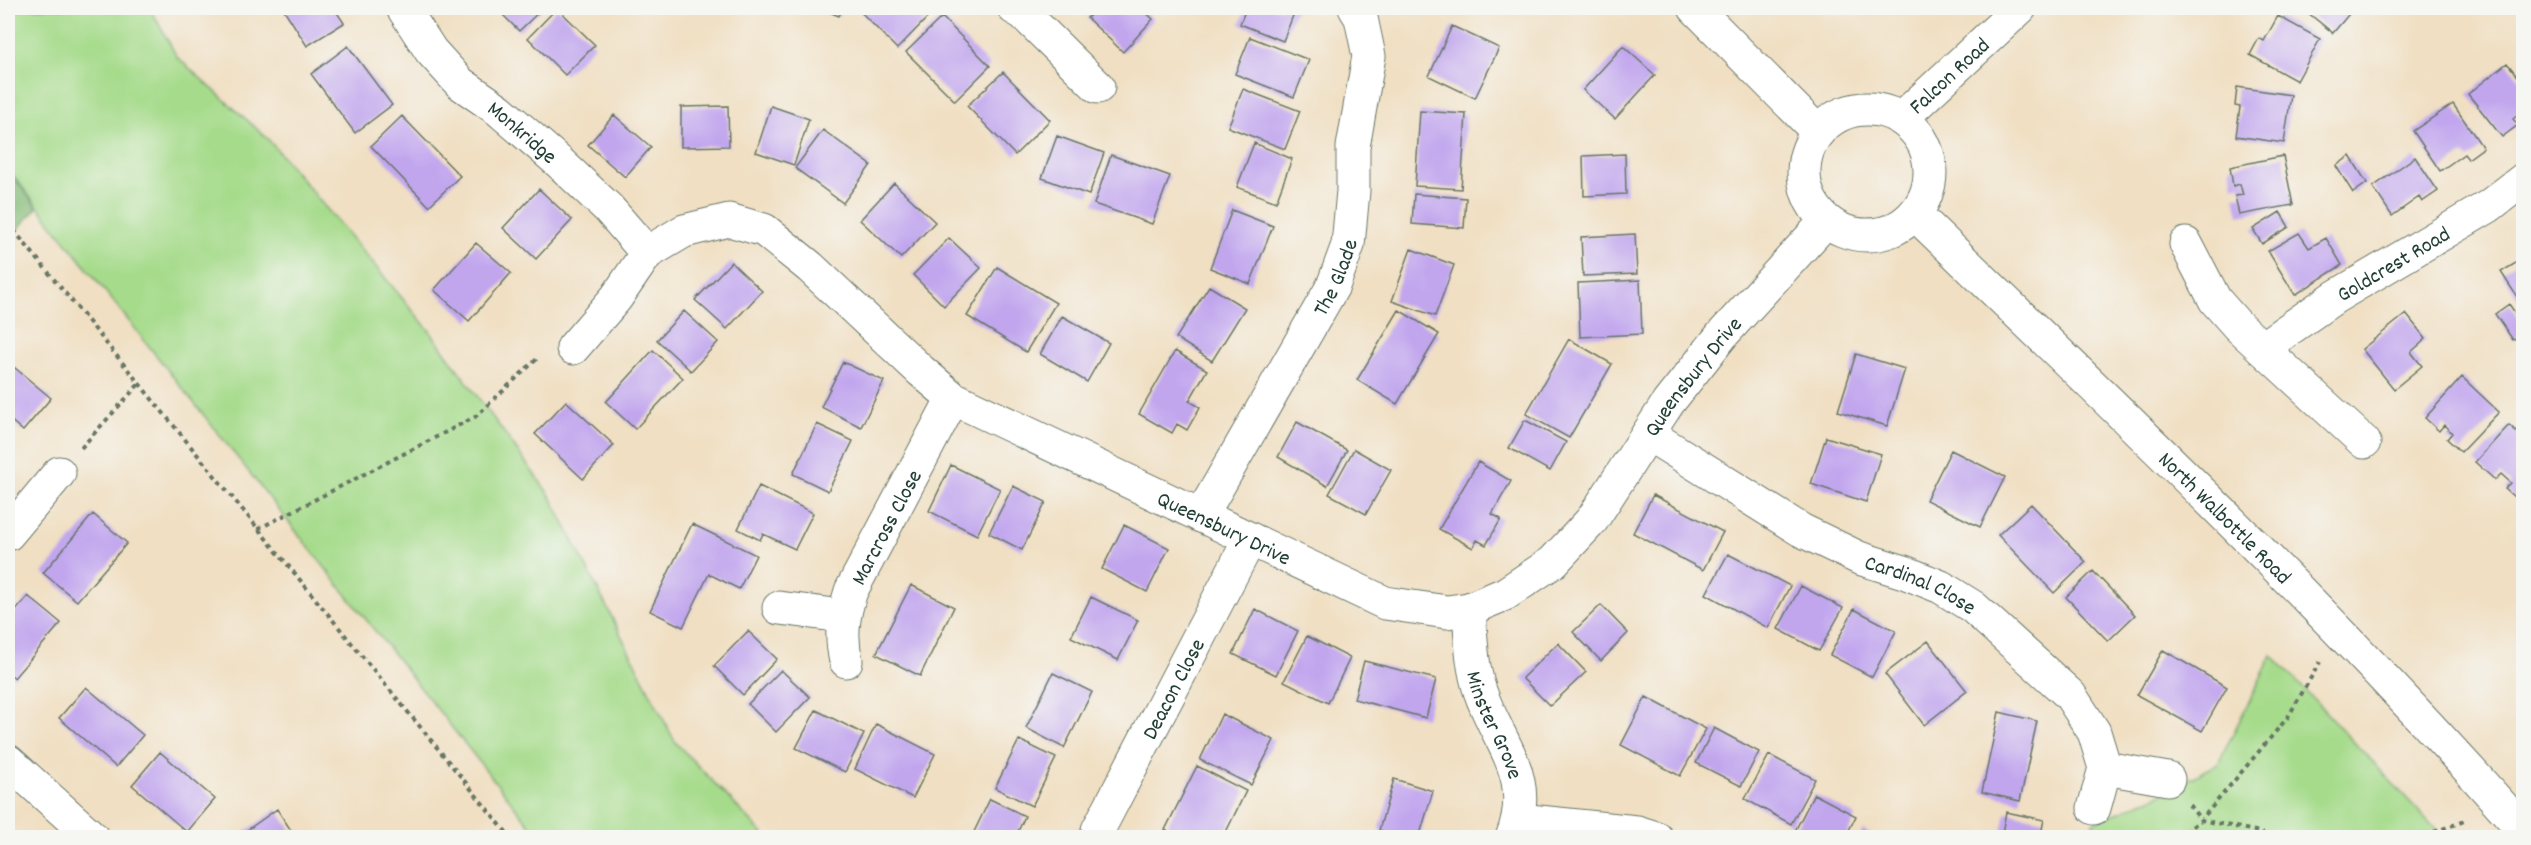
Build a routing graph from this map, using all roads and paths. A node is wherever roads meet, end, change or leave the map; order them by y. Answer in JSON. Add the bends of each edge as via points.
{"nodes":[{"id":1,"x":403,"y":8,"type":"edge"},
{"id":2,"x":1355,"y":8,"type":"edge"},
{"id":3,"x":1695,"y":8,"type":"edge"},
{"id":4,"x":2020,"y":8,"type":"edge"},
{"id":5,"x":1022,"y":9,"type":"edge"},
{"id":6,"x":1098,"y":87,"type":"dead end"},
{"id":7,"x":1903,"y":117,"type":"junction"},
{"id":8,"x":1818,"y":132,"type":"junction"},
{"id":9,"x":2523,"y":179,"type":"edge"},
{"id":10,"x":1915,"y":214,"type":"junction"},
{"id":11,"x":1826,"y":221,"type":"junction"},
{"id":12,"x":8,"y":224,"type":"edge"},
{"id":13,"x":2186,"y":244,"type":"dead end"},
{"id":14,"x":647,"y":253,"type":"junction"},
{"id":15,"x":573,"y":348,"type":"joint"},
{"id":16,"x":2262,"y":348,"type":"junction"},
{"id":17,"x":139,"y":384,"type":"junction"},
{"id":18,"x":953,"y":398,"type":"junction"},
{"id":19,"x":1648,"y":434,"type":"junction"},
{"id":20,"x":2364,"y":442,"type":"dead end"},
{"id":21,"x":59,"y":473,"type":"joint"},
{"id":22,"x":1201,"y":516,"type":"junction"},
{"id":23,"x":258,"y":529,"type":"junction"},
{"id":24,"x":8,"y":534,"type":"edge"},
{"id":25,"x":1250,"y":539,"type":"junction"},
{"id":26,"x":779,"y":608,"type":"dead end"},
{"id":27,"x":1469,"y":609,"type":"junction"},
{"id":28,"x":843,"y":616,"type":"junction"},
{"id":29,"x":2341,"y":635,"type":"junction"},
{"id":30,"x":846,"y":661,"type":"dead end"},
{"id":31,"x":8,"y":761,"type":"edge"},
{"id":32,"x":2105,"y":768,"type":"junction"},
{"id":33,"x":2168,"y":779,"type":"joint"},
{"id":34,"x":2094,"y":808,"type":"dead end"},
{"id":35,"x":2513,"y":819,"type":"edge"},
{"id":36,"x":2201,"y":820,"type":"junction"},
{"id":37,"x":1515,"y":828,"type":"edge"},
{"id":38,"x":93,"y":837,"type":"edge"},
{"id":39,"x":511,"y":837,"type":"edge"},
{"id":40,"x":1097,"y":837,"type":"edge"},
{"id":41,"x":1656,"y":837,"type":"edge"},
{"id":42,"x":2178,"y":837,"type":"edge"},
{"id":43,"x":2269,"y":837,"type":"edge"},
{"id":44,"x":2417,"y":837,"type":"edge"}],
"edges":[{"from":1,"to":14,"type":"street","name":"Monkridge","via":[[431,51],[460,83],[499,110],[559,162],[608,208]]},
{"from":2,"to":22,"type":"street","name":"The Glade","via":[[1369,56],[1353,147],[1348,245],[1334,286]]},
{"from":3,"to":8,"type":"street"},
{"from":4,"to":7,"type":"street","name":"Falcon Road"},
{"from":5,"to":6,"type":"street"},
{"from":7,"to":8,"type":"street","via":[[1878,109],[1855,109],[1834,117]]},
{"from":7,"to":10,"type":"street","via":[[1928,151],[1931,173],[1927,195]]},
{"from":8,"to":11,"type":"street","via":[[1806,154],[1803,178],[1810,202]]},
{"from":9,"to":16,"type":"street","name":"Goldcrest Road","via":[[2489,206],[2335,297]]},
{"from":10,"to":11,"type":"street","via":[[1896,229],[1872,236],[1848,233]]},
{"from":10,"to":29,"type":"street","name":"North Walbottle Road","via":[[2220,508]]},
{"from":11,"to":19,"type":"street","name":"Queensbury Drive","via":[[1722,335]]},
{"from":12,"to":17,"type":"path"},
{"from":13,"to":16,"type":"street","via":[[2215,300]]},
{"from":14,"to":15,"type":"street","name":"Queensbury Drive","via":[[616,298]]},
{"from":14,"to":18,"type":"street","name":"Queensbury Drive","via":[[684,231],[729,220],[764,230]]},
{"from":15,"to":23,"type":"path","via":[[546,350],[475,417]]},
{"from":16,"to":20,"type":"street"},
{"from":17,"to":21,"type":"path"},
{"from":17,"to":23,"type":"path"},
{"from":18,"to":22,"type":"street","name":"Queensbury Drive"},
{"from":18,"to":28,"type":"street","name":"Marcross Close","via":[[851,591]]},
{"from":19,"to":27,"type":"street","name":"Queensbury Drive","via":[[1592,520],[1553,562],[1504,594]]},
{"from":19,"to":32,"type":"street","name":"Cardinal Close","via":[[1801,530],[1859,558],[1941,587],[1974,607],[2070,695],[2094,732]]},
{"from":21,"to":24,"type":"street"},
{"from":22,"to":25,"type":"street","name":"Queensbury Drive"},
{"from":23,"to":39,"type":"path"},
{"from":25,"to":27,"type":"street","name":"Queensbury Drive","via":[[1385,603],[1447,612]]},
{"from":25,"to":40,"type":"street","name":"Deacon Close"},
{"from":26,"to":28,"type":"street"},
{"from":27,"to":37,"type":"street","name":"Minster Grove","via":[[1479,690],[1520,783],[1521,804]]},
{"from":28,"to":30,"type":"street","name":"Marcross Close","via":[[841,639]]},
{"from":29,"to":35,"type":"street","name":"North Walbottle Road"},
{"from":29,"to":36,"type":"path","via":[[2320,661],[2288,717]]},
{"from":31,"to":38,"type":"street"},
{"from":32,"to":33,"type":"street"},
{"from":32,"to":34,"type":"street"},
{"from":33,"to":36,"type":"path"},
{"from":35,"to":44,"type":"path"},
{"from":36,"to":42,"type":"path"},
{"from":36,"to":43,"type":"path"},
{"from":37,"to":41,"type":"street","via":[[1637,832]]}]}
